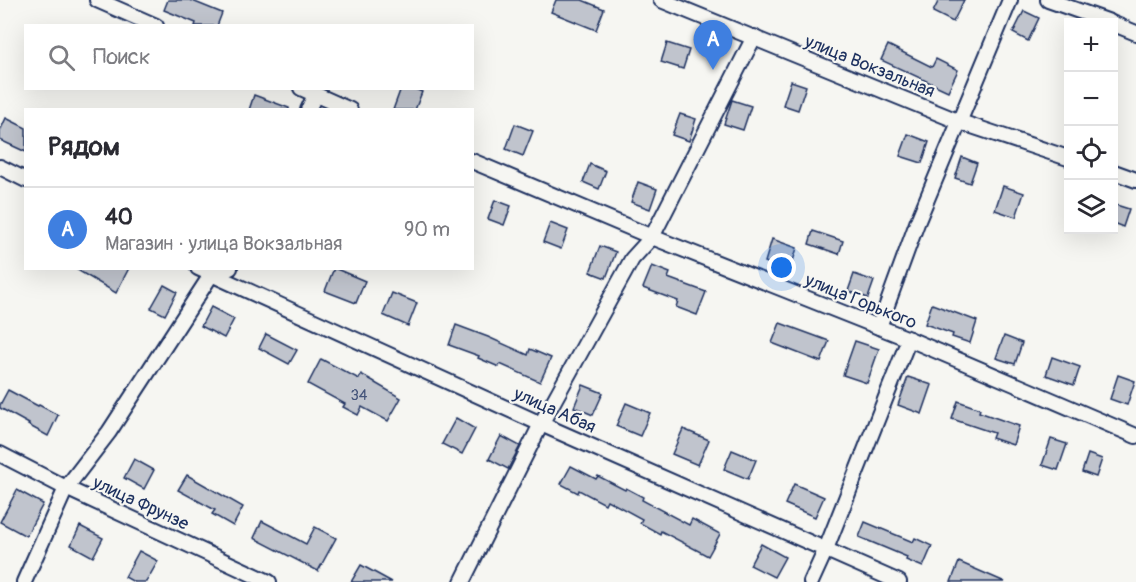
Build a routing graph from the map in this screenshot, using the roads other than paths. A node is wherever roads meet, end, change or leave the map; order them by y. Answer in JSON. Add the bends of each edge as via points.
{"nodes":[{"id":1,"x":97,"y":0,"type":"edge"},
{"id":2,"x":661,"y":0,"type":"edge"},
{"id":3,"x":1010,"y":0,"type":"edge"},
{"id":4,"x":1048,"y":0,"type":"edge"},
{"id":5,"x":1098,"y":18,"type":"edge"},
{"id":6,"x":151,"y":24,"type":"edge"},
{"id":7,"x":1118,"y":26,"type":"edge"},
{"id":8,"x":1136,"y":33,"type":"edge"},
{"id":9,"x":754,"y":38,"type":"junction"},
{"id":10,"x":305,"y":90,"type":"edge"},
{"id":11,"x":315,"y":95,"type":"junction"},
{"id":12,"x":309,"y":108,"type":"edge"},
{"id":13,"x":345,"y":108,"type":"edge"},
{"id":14,"x":960,"y":122,"type":"junction"},
{"id":15,"x":1064,"y":157,"type":"edge"},
{"id":16,"x":474,"y":162,"type":"edge"},
{"id":17,"x":0,"y":167,"type":"edge"},
{"id":18,"x":1118,"y":174,"type":"edge"},
{"id":19,"x":24,"y":179,"type":"edge"},
{"id":20,"x":1136,"y":180,"type":"edge"},
{"id":21,"x":652,"y":237,"type":"junction"},
{"id":22,"x":202,"y":270,"type":"edge"},
{"id":23,"x":225,"y":270,"type":"edge"},
{"id":24,"x":211,"y":275,"type":"junction"},
{"id":25,"x":879,"y":327,"type":"junction"},
{"id":26,"x":909,"y":339,"type":"junction"},
{"id":27,"x":541,"y":424,"type":"junction"},
{"id":28,"x":1136,"y":436,"type":"edge"},
{"id":29,"x":0,"y":454,"type":"edge"},
{"id":30,"x":66,"y":488,"type":"junction"},
{"id":31,"x":826,"y":549,"type":"junction"},
{"id":32,"x":24,"y":582,"type":"edge"},
{"id":33,"x":269,"y":582,"type":"edge"},
{"id":34,"x":462,"y":582,"type":"edge"},
{"id":35,"x":811,"y":582,"type":"edge"},
{"id":36,"x":899,"y":582,"type":"edge"}],
"edges":[{"from":1,"to":6,"type":"street"},
{"from":2,"to":9,"type":"street","name":"улица Вокзальная"},
{"from":3,"to":14,"type":"street"},
{"from":4,"to":5,"type":"street"},
{"from":7,"to":8,"type":"street"},
{"from":9,"to":14,"type":"street","name":"улица Вокзальная"},
{"from":9,"to":21,"type":"street"},
{"from":10,"to":11,"type":"street"},
{"from":11,"to":12,"type":"street"},
{"from":11,"to":13,"type":"street"},
{"from":14,"to":15,"type":"street","name":"улица Вокзальная"},
{"from":14,"to":25,"type":"street"},
{"from":16,"to":21,"type":"street","name":"улица Горького"},
{"from":17,"to":19,"type":"street"},
{"from":18,"to":20,"type":"street"},
{"from":21,"to":25,"type":"street","name":"улица Горького"},
{"from":21,"to":27,"type":"street","via":[[632,259]]},
{"from":22,"to":24,"type":"street","name":"улица Абая"},
{"from":23,"to":24,"type":"street"},
{"from":24,"to":27,"type":"street","name":"улица Абая"},
{"from":24,"to":30,"type":"street","via":[[109,432]]},
{"from":25,"to":26,"type":"street","name":"улица Горького"},
{"from":26,"to":28,"type":"street","name":"улица Горького"},
{"from":26,"to":31,"type":"street"},
{"from":27,"to":31,"type":"street","name":"улица Абая"},
{"from":27,"to":34,"type":"street"},
{"from":29,"to":30,"type":"street","name":"улица Фрунзе"},
{"from":30,"to":32,"type":"street"},
{"from":30,"to":33,"type":"street","name":"улица Фрунзе"},
{"from":31,"to":35,"type":"street"},
{"from":31,"to":36,"type":"street","name":"улица Абая"}]}
